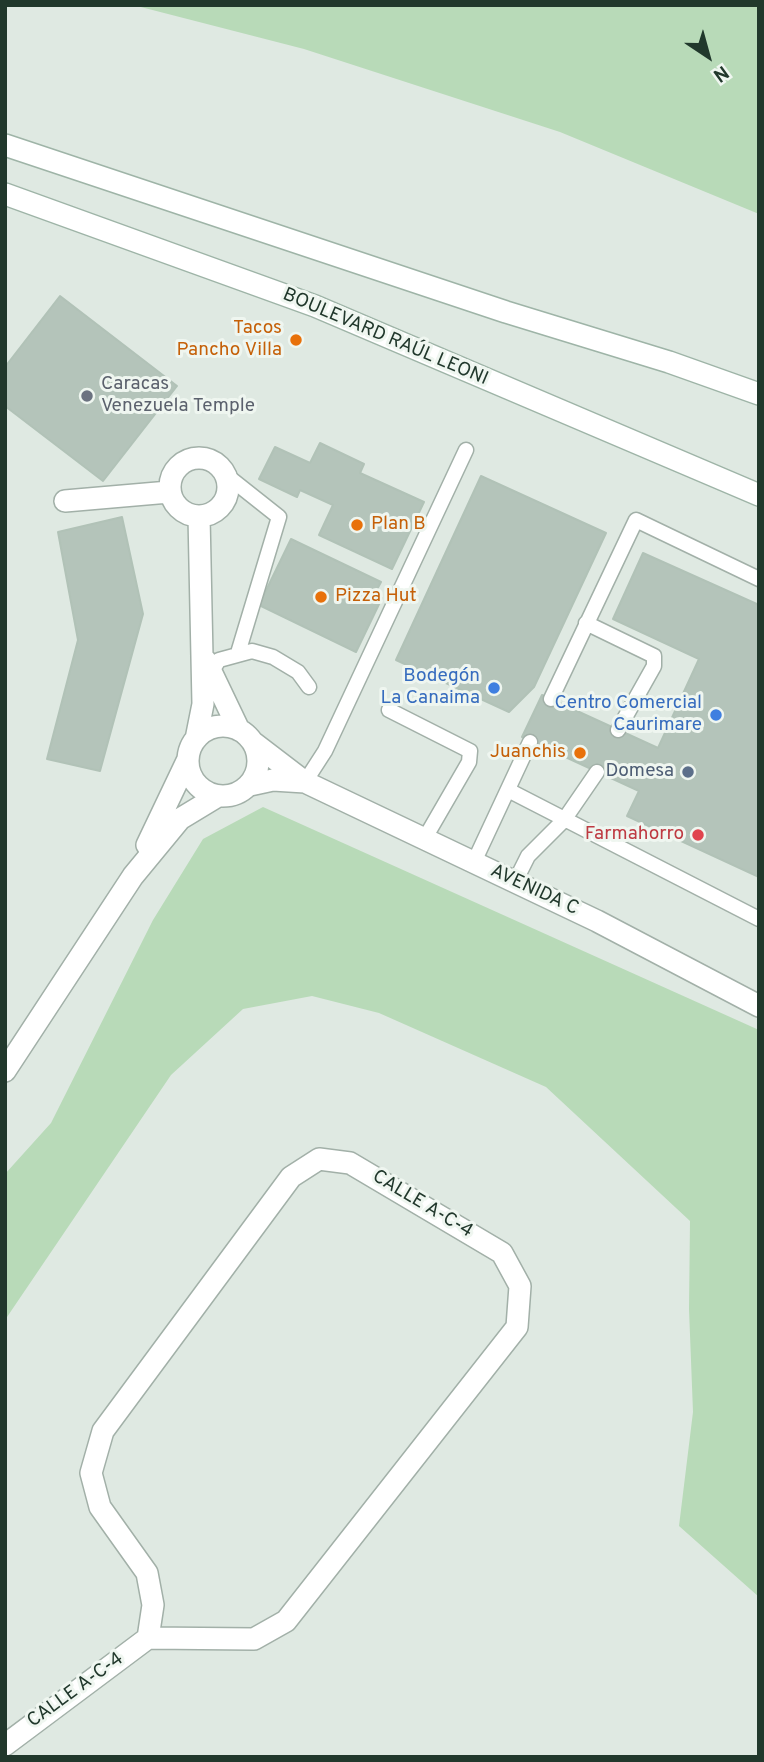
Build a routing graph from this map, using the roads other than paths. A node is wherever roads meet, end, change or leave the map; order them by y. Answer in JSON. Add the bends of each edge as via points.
{"nodes":[{"id":1,"x":5,"y":145,"type":"edge"},
{"id":2,"x":5,"y":194,"type":"edge"},
{"id":3,"x":758,"y":393,"type":"edge"},
{"id":4,"x":466,"y":450,"type":"dead end"},
{"id":5,"x":226,"y":475,"type":"junction"},
{"id":6,"x":169,"y":492,"type":"junction"},
{"id":7,"x":759,"y":495,"type":"edge"},
{"id":8,"x":65,"y":501,"type":"dead end"},
{"id":9,"x":199,"y":516,"type":"junction"},
{"id":10,"x":759,"y":579,"type":"edge"},
{"id":11,"x":586,"y":623,"type":"junction"},
{"id":12,"x":201,"y":649,"type":"junction"},
{"id":13,"x":238,"y":653,"type":"junction"},
{"id":14,"x":211,"y":672,"type":"junction"},
{"id":15,"x":309,"y":687,"type":"dead end"},
{"id":16,"x":551,"y":699,"type":"dead end"},
{"id":17,"x":389,"y":710,"type":"dead end"},
{"id":18,"x":618,"y":730,"type":"dead end"},
{"id":19,"x":246,"y":736,"type":"junction"},
{"id":20,"x":196,"y":739,"type":"junction"},
{"id":21,"x":530,"y":742,"type":"dead end"},
{"id":22,"x":188,"y":759,"type":"junction"},
{"id":23,"x":597,"y":772,"type":"dead end"},
{"id":24,"x":305,"y":782,"type":"junction"},
{"id":25,"x":250,"y":785,"type":"junction"},
{"id":26,"x":508,"y":790,"type":"junction"},
{"id":27,"x":218,"y":796,"type":"junction"},
{"id":28,"x":564,"y":820,"type":"junction"},
{"id":29,"x":425,"y":838,"type":"junction"},
{"id":30,"x":474,"y":862,"type":"junction"},
{"id":31,"x":132,"y":876,"type":"junction"},
{"id":32,"x":515,"y":882,"type":"junction"},
{"id":33,"x":759,"y":919,"type":"edge"},
{"id":34,"x":759,"y":1006,"type":"edge"},
{"id":35,"x":5,"y":1071,"type":"edge"},
{"id":36,"x":148,"y":1638,"type":"junction"},
{"id":37,"x":5,"y":1745,"type":"edge"}],
"edges":[{"from":1,"to":3,"type":"street"},
{"from":2,"to":7,"type":"street","name":"BOULEVARD RAÚL LEONI","via":[[315,306]]},
{"from":4,"to":24,"type":"lane","via":[[325,751]]},
{"from":5,"to":6,"type":"street","via":[[214,461],[195,458],[178,466]]},
{"from":5,"to":9,"type":"street","via":[[226,496],[220,506]]},
{"from":5,"to":13,"type":"lane","via":[[279,517]]},
{"from":6,"to":8,"type":"street"},
{"from":6,"to":9,"type":"street","via":[[180,509]]},
{"from":9,"to":12,"type":"street","name":"AVENIDA C"},
{"from":10,"to":11,"type":"lane","via":[[636,520]]},
{"from":11,"to":16,"type":"lane"},
{"from":11,"to":18,"type":"lane","via":[[654,656]]},
{"from":12,"to":14,"type":"street","name":"AVENIDA C"},
{"from":12,"to":20,"type":"street","name":"AVENIDA C","via":[[203,704]]},
{"from":13,"to":14,"type":"lane","via":[[219,660]]},
{"from":13,"to":15,"type":"lane","via":[[252,651],[273,657],[298,671]]},
{"from":14,"to":19,"type":"street","name":"AVENIDA C"},
{"from":17,"to":29,"type":"lane","via":[[470,751],[469,762]]},
{"from":19,"to":20,"type":"street","via":[[216,727]]},
{"from":19,"to":24,"type":"street","name":"AVENIDA C"},
{"from":19,"to":25,"type":"street","name":"AVENIDA C","via":[[259,760]]},
{"from":20,"to":22,"type":"street","name":"AVENIDA C"},
{"from":21,"to":26,"type":"lane"},
{"from":22,"to":27,"type":"street","via":[[191,776],[202,790]]},
{"from":22,"to":31,"type":"street","name":"AVENIDA C"},
{"from":23,"to":28,"type":"lane"},
{"from":24,"to":25,"type":"street","name":"AVENIDA C","via":[[273,780]]},
{"from":24,"to":29,"type":"street","name":"AVENIDA C"},
{"from":25,"to":27,"type":"street","name":"AVENIDA C","via":[[235,795]]},
{"from":26,"to":28,"type":"lane"},
{"from":26,"to":30,"type":"lane"},
{"from":27,"to":31,"type":"street","name":"AVENIDA C","via":[[180,819]]},
{"from":28,"to":32,"type":"lane","via":[[527,856]]},
{"from":28,"to":33,"type":"lane"},
{"from":29,"to":30,"type":"street","name":"AVENIDA C"},
{"from":30,"to":32,"type":"street","name":"AVENIDA C"},
{"from":31,"to":35,"type":"street","name":"AVENIDA C"},
{"from":32,"to":34,"type":"street","name":"AVENIDA C"},
{"from":36,"to":36,"type":"street","name":"CALLE A-C-4","via":[[153,1605],[147,1573],[100,1507],[91,1473],[103,1431],[291,1177],[319,1159],[350,1163],[502,1253],[520,1286],[517,1327],[286,1621],[254,1639]]},
{"from":36,"to":37,"type":"street","name":"CALLE A-C-4"}]}
